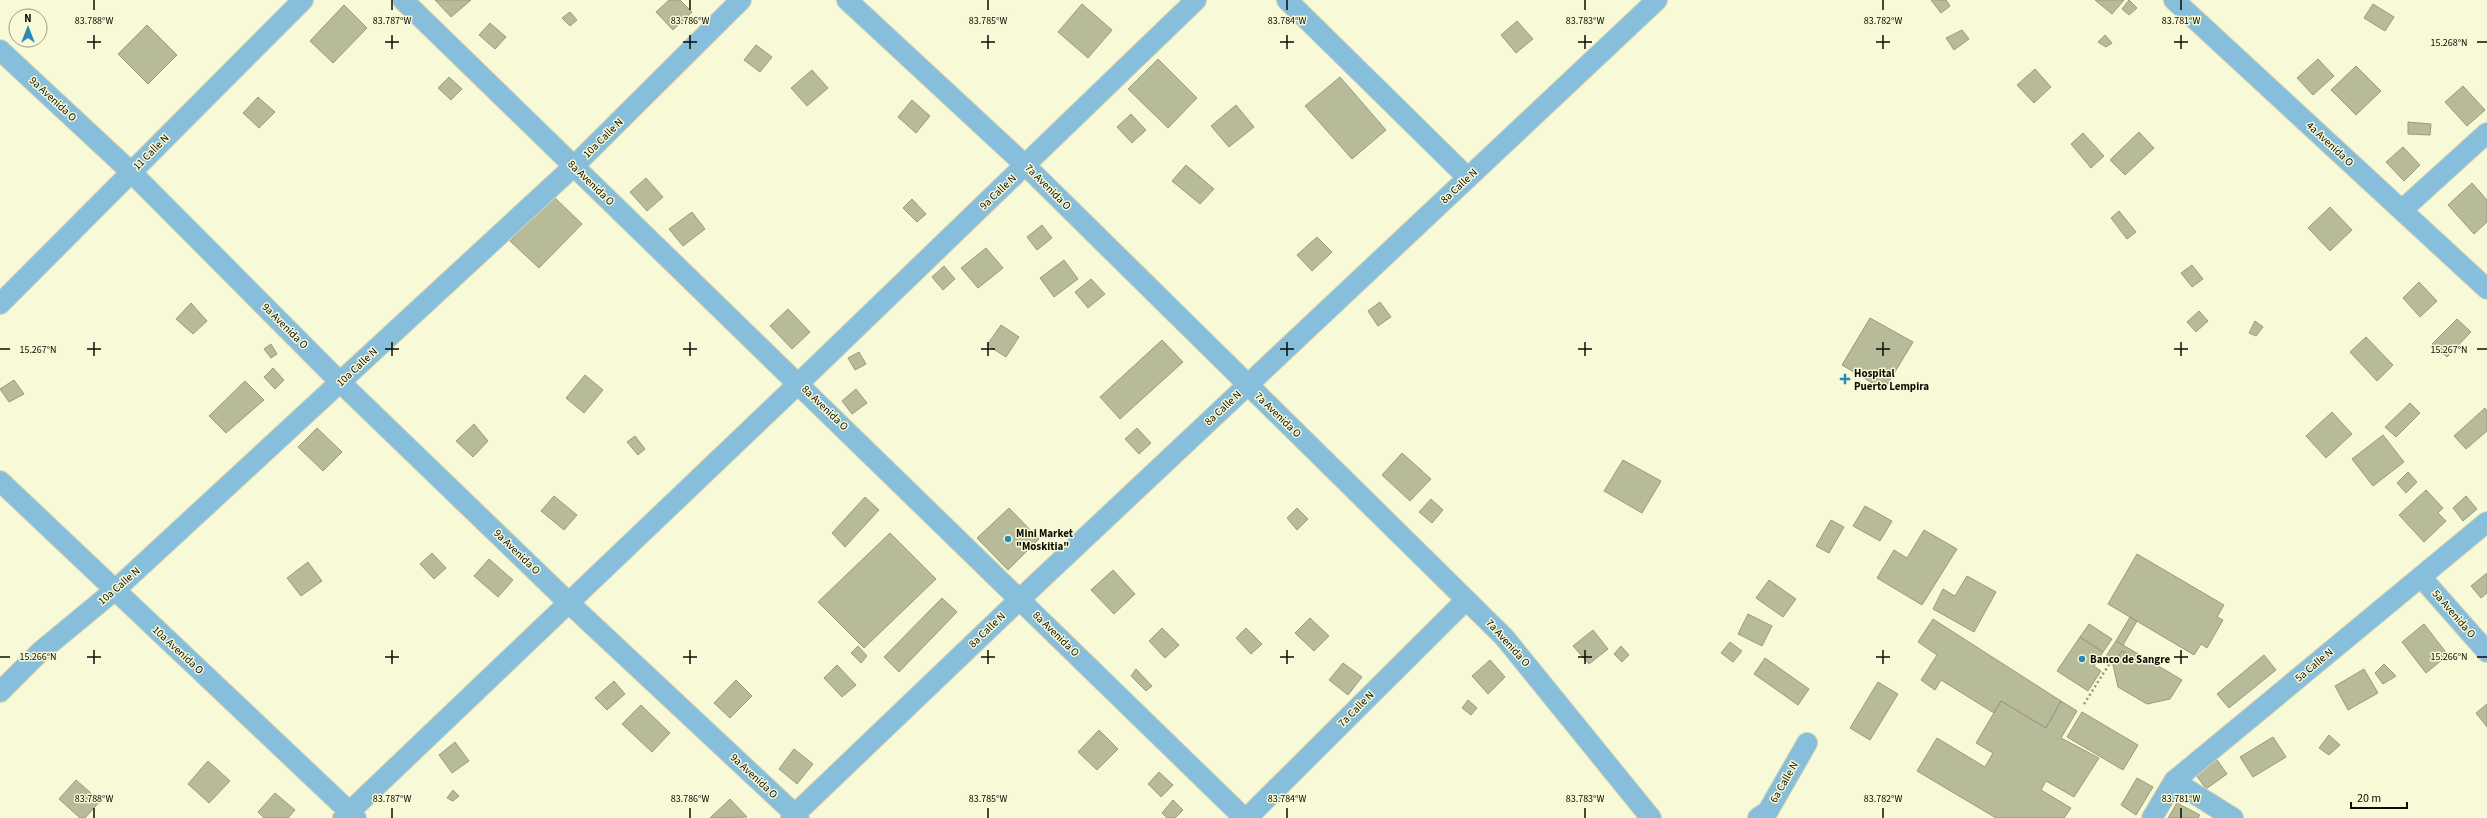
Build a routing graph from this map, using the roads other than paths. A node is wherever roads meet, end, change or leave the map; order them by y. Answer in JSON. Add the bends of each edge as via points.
{"nodes":[{"id":1,"x":303,"y":0,"type":"edge"},
{"id":2,"x":403,"y":0,"type":"edge"},
{"id":3,"x":742,"y":0,"type":"edge"},
{"id":4,"x":847,"y":0,"type":"edge"},
{"id":5,"x":1196,"y":0,"type":"edge"},
{"id":6,"x":1287,"y":0,"type":"edge"},
{"id":7,"x":1657,"y":0,"type":"edge"},
{"id":8,"x":2174,"y":0,"type":"edge"},
{"id":9,"x":0,"y":50,"type":"edge"},
{"id":10,"x":2487,"y":133,"type":"edge"},
{"id":11,"x":1025,"y":165,"type":"junction"},
{"id":12,"x":574,"y":166,"type":"junction"},
{"id":13,"x":131,"y":172,"type":"junction"},
{"id":14,"x":1468,"y":178,"type":"junction"},
{"id":15,"x":2402,"y":210,"type":"junction"},
{"id":16,"x":2487,"y":289,"type":"edge"},
{"id":17,"x":0,"y":304,"type":"edge"},
{"id":18,"x":340,"y":382,"type":"junction"},
{"id":19,"x":800,"y":383,"type":"junction"},
{"id":20,"x":1247,"y":385,"type":"junction"},
{"id":21,"x":0,"y":481,"type":"edge"},
{"id":22,"x":2487,"y":522,"type":"edge"},
{"id":23,"x":2421,"y":576,"type":"junction"},
{"id":24,"x":115,"y":590,"type":"junction"},
{"id":25,"x":1020,"y":599,"type":"junction"},
{"id":26,"x":1466,"y":600,"type":"junction"},
{"id":27,"x":569,"y":603,"type":"junction"},
{"id":28,"x":2487,"y":652,"type":"edge"},
{"id":29,"x":0,"y":692,"type":"edge"},
{"id":30,"x":1807,"y":743,"type":"dead end"},
{"id":31,"x":2174,"y":781,"type":"junction"},
{"id":32,"x":349,"y":816,"type":"edge"},
{"id":33,"x":795,"y":817,"type":"edge"},
{"id":34,"x":1245,"y":818,"type":"edge"},
{"id":35,"x":1651,"y":818,"type":"edge"},
{"id":36,"x":1758,"y":818,"type":"edge"},
{"id":37,"x":2152,"y":818,"type":"edge"},
{"id":38,"x":2233,"y":818,"type":"edge"}],
"edges":[{"from":1,"to":13,"type":"street","name":"11 Calle N"},
{"from":2,"to":12,"type":"street","name":"8a Avenida O"},
{"from":3,"to":12,"type":"street","name":"10a Calle N"},
{"from":4,"to":11,"type":"street","name":"7a Avenida O"},
{"from":5,"to":11,"type":"street","name":"9a Calle N"},
{"from":6,"to":14,"type":"street"},
{"from":7,"to":14,"type":"street","name":"8a Calle N"},
{"from":8,"to":15,"type":"street","name":"4a Avenida O"},
{"from":9,"to":13,"type":"street","name":"9a Avenida O"},
{"from":10,"to":15,"type":"street"},
{"from":11,"to":19,"type":"street","name":"9a Calle N"},
{"from":11,"to":20,"type":"street","name":"7a Avenida O"},
{"from":12,"to":18,"type":"street","name":"10a Calle N"},
{"from":12,"to":19,"type":"street","name":"8a Avenida O"},
{"from":13,"to":17,"type":"street","name":"11 Calle N"},
{"from":13,"to":18,"type":"street","name":"9a Avenida O"},
{"from":14,"to":20,"type":"street","name":"8a Calle N"},
{"from":15,"to":16,"type":"street","name":"4a Avenida O"},
{"from":18,"to":24,"type":"street","name":"10a Calle N"},
{"from":18,"to":27,"type":"street","name":"9a Avenida O"},
{"from":19,"to":25,"type":"street","name":"8a Avenida O"},
{"from":19,"to":27,"type":"street"},
{"from":20,"to":25,"type":"street","name":"8a Calle N"},
{"from":20,"to":26,"type":"street","name":"7a Avenida O"},
{"from":21,"to":24,"type":"street","name":"10a Avenida O"},
{"from":22,"to":23,"type":"street","name":"5a Calle N"},
{"from":23,"to":28,"type":"street","name":"5a Avenida O"},
{"from":23,"to":31,"type":"street","name":"5a Calle N"},
{"from":24,"to":29,"type":"street","name":"10a Calle N","via":[[40,652]]},
{"from":24,"to":32,"type":"street","name":"10a Avenida O"},
{"from":25,"to":33,"type":"street","name":"8a Calle N"},
{"from":25,"to":34,"type":"street","name":"8a Avenida O"},
{"from":26,"to":34,"type":"street","name":"7a Calle N"},
{"from":26,"to":35,"type":"street","name":"7a Avenida O","via":[[1504,637]]},
{"from":27,"to":32,"type":"street"},
{"from":27,"to":33,"type":"street","name":"9a Avenida O"},
{"from":30,"to":36,"type":"street","name":"6a Calle N","via":[[1768,811]]},
{"from":31,"to":37,"type":"street","name":"5a Calle N"},
{"from":31,"to":38,"type":"street"}]}
